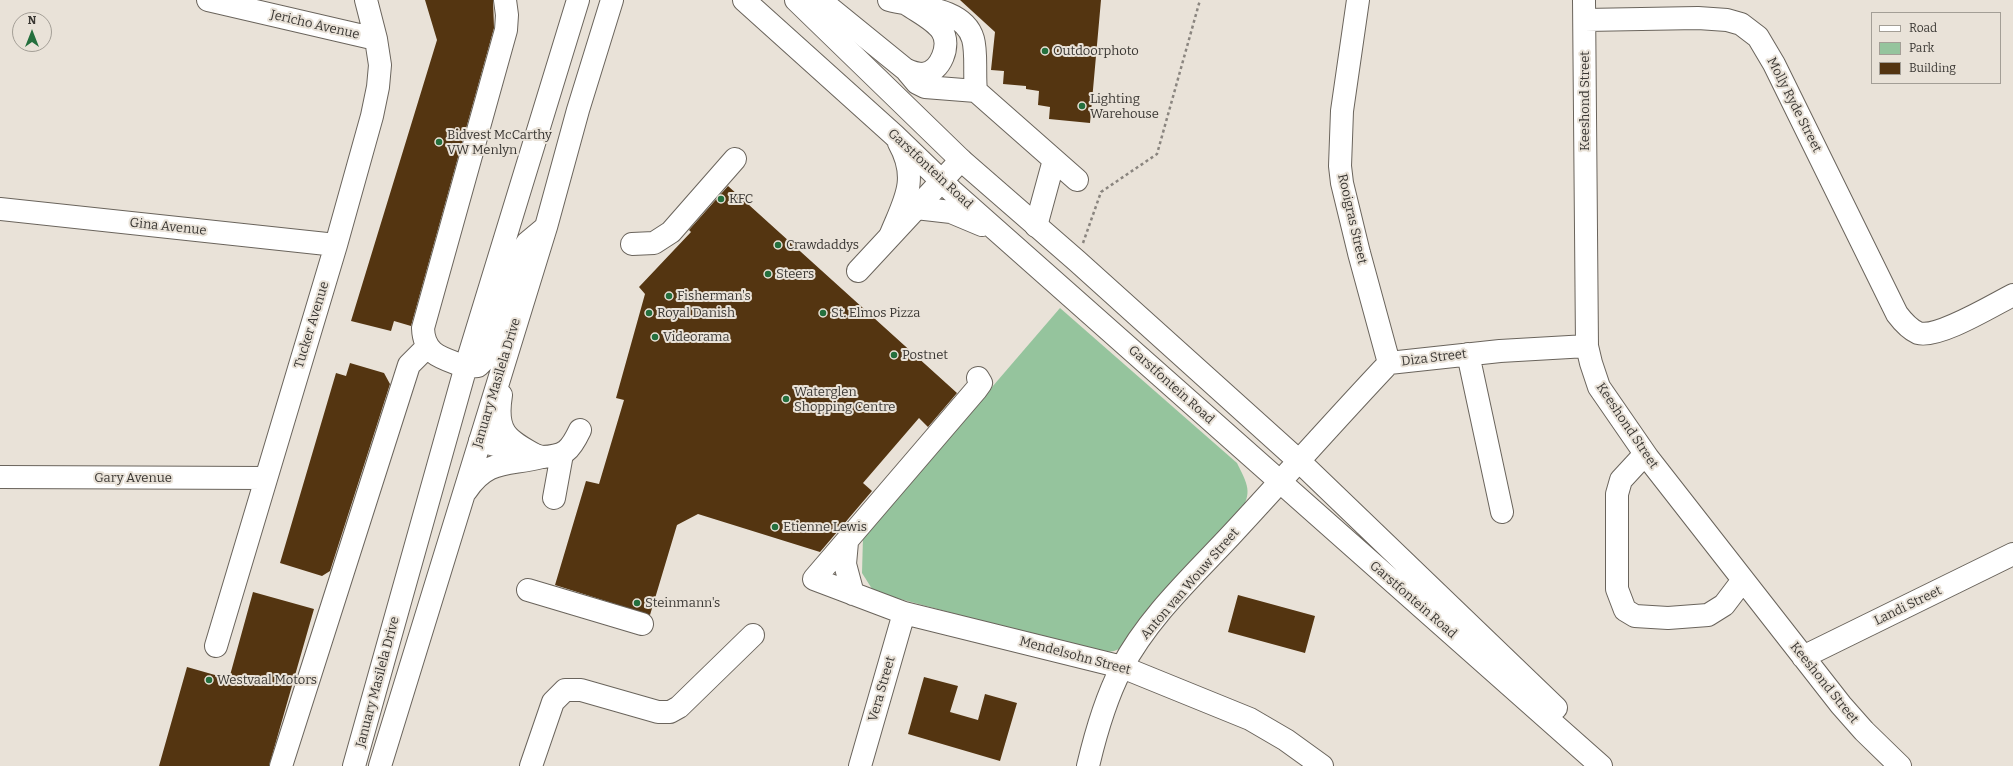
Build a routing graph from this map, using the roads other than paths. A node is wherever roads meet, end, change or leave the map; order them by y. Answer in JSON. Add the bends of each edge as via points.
{"nodes":[{"id":1,"x":208,"y":0,"type":"edge"},
{"id":2,"x":366,"y":0,"type":"edge"},
{"id":3,"x":505,"y":0,"type":"edge"},
{"id":4,"x":566,"y":0,"type":"edge"},
{"id":5,"x":578,"y":0,"type":"edge"},
{"id":6,"x":612,"y":0,"type":"edge"},
{"id":7,"x":744,"y":0,"type":"edge"},
{"id":8,"x":796,"y":0,"type":"edge"},
{"id":9,"x":820,"y":0,"type":"edge"},
{"id":10,"x":1358,"y":0,"type":"edge"},
{"id":11,"x":898,"y":2,"type":"edge"},
{"id":12,"x":1585,"y":10,"type":"edge"},
{"id":13,"x":1721,"y":10,"type":"edge"},
{"id":14,"x":570,"y":23,"type":"junction"},
{"id":15,"x":376,"y":39,"type":"junction"},
{"id":16,"x":905,"y":69,"type":"junction"},
{"id":17,"x":976,"y":91,"type":"junction"},
{"id":18,"x":894,"y":135,"type":"junction"},
{"id":19,"x":735,"y":159,"type":"dead end"},
{"id":20,"x":961,"y":160,"type":"junction"},
{"id":21,"x":1054,"y":160,"type":"junction"},
{"id":22,"x":1077,"y":180,"type":"dead end"},
{"id":23,"x":941,"y":181,"type":"junction"},
{"id":24,"x":916,"y":208,"type":"junction"},
{"id":25,"x":0,"y":209,"type":"edge"},
{"id":26,"x":1036,"y":226,"type":"junction"},
{"id":27,"x":546,"y":227,"type":"junction"},
{"id":28,"x":1000,"y":232,"type":"junction"},
{"id":29,"x":891,"y":234,"type":"junction"},
{"id":30,"x":632,"y":244,"type":"dead end"},
{"id":31,"x":336,"y":245,"type":"junction"},
{"id":32,"x":858,"y":271,"type":"dead end"},
{"id":33,"x":2013,"y":295,"type":"edge"},
{"id":34,"x":509,"y":344,"type":"junction"},
{"id":35,"x":1587,"y":346,"type":"junction"},
{"id":36,"x":427,"y":347,"type":"junction"},
{"id":37,"x":1468,"y":354,"type":"junction"},
{"id":38,"x":1389,"y":363,"type":"junction"},
{"id":39,"x":466,"y":367,"type":"junction"},
{"id":40,"x":978,"y":378,"type":"dead end"},
{"id":41,"x":580,"y":430,"type":"dead end"},
{"id":42,"x":480,"y":441,"type":"junction"},
{"id":43,"x":1645,"y":454,"type":"junction"},
{"id":44,"x":547,"y":456,"type":"junction"},
{"id":45,"x":1299,"y":461,"type":"junction"},
{"id":46,"x":0,"y":477,"type":"edge"},
{"id":47,"x":266,"y":478,"type":"junction"},
{"id":48,"x":1280,"y":482,"type":"junction"},
{"id":49,"x":554,"y":498,"type":"dead end"},
{"id":50,"x":461,"y":500,"type":"junction"},
{"id":51,"x":429,"y":502,"type":"junction"},
{"id":52,"x":1502,"y":512,"type":"dead end"},
{"id":53,"x":847,"y":542,"type":"junction"},
{"id":54,"x":2013,"y":554,"type":"edge"},
{"id":55,"x":1742,"y":580,"type":"junction"},
{"id":56,"x":528,"y":590,"type":"dead end"},
{"id":57,"x":853,"y":594,"type":"junction"},
{"id":58,"x":904,"y":612,"type":"junction"},
{"id":59,"x":642,"y":624,"type":"dead end"},
{"id":60,"x":753,"y":635,"type":"dead end"},
{"id":61,"x":216,"y":646,"type":"dead end"},
{"id":62,"x":1803,"y":657,"type":"junction"},
{"id":63,"x":1122,"y":667,"type":"junction"},
{"id":64,"x":281,"y":766,"type":"edge"},
{"id":65,"x":354,"y":766,"type":"edge"},
{"id":66,"x":380,"y":766,"type":"edge"},
{"id":67,"x":531,"y":766,"type":"edge"},
{"id":68,"x":860,"y":766,"type":"edge"},
{"id":69,"x":1088,"y":766,"type":"edge"},
{"id":70,"x":1322,"y":766,"type":"edge"},
{"id":71,"x":1601,"y":766,"type":"edge"},
{"id":72,"x":1615,"y":766,"type":"edge"},
{"id":73,"x":1900,"y":766,"type":"edge"}],
"edges":[{"from":1,"to":15,"type":"street","name":"Jericho Avenue"},
{"from":2,"to":15,"type":"street","name":"Tucker Avenue"},
{"from":3,"to":36,"type":"street","via":[[506,30],[425,316],[423,328]]},
{"from":4,"to":14,"type":"street"},
{"from":5,"to":14,"type":"street","name":"January Masilela Drive"},
{"from":6,"to":27,"type":"street","name":"January Masilela Drive"},
{"from":7,"to":18,"type":"street","name":"Garstfontein Road"},
{"from":8,"to":20,"type":"street","name":"Garstfontein Road"},
{"from":9,"to":16,"type":"street"},
{"from":10,"to":38,"type":"street","name":"Rooigras Street","via":[[1342,111],[1340,166],[1359,253]]},
{"from":11,"to":16,"type":"street","via":[[937,25],[946,47],[939,63],[930,71],[918,73]]},
{"from":11,"to":17,"type":"street","via":[[946,13],[966,26],[974,45]]},
{"from":12,"to":13,"type":"street","name":"Molly Ryde Street"},
{"from":12,"to":35,"type":"street","name":"Keeshond Street"},
{"from":13,"to":33,"type":"street","name":"Molly Ryde Street","via":[[1758,37],[1774,64],[1897,314],[1912,330],[1925,334],[1938,332]]},
{"from":14,"to":39,"type":"street","name":"January Masilela Drive"},
{"from":15,"to":31,"type":"street","name":"Tucker Avenue","via":[[380,66],[378,87]]},
{"from":16,"to":17,"type":"street","via":[[917,83],[925,87]]},
{"from":17,"to":21,"type":"street"},
{"from":18,"to":23,"type":"street","name":"Garstfontein Road"},
{"from":18,"to":29,"type":"street","via":[[907,158],[909,178],[903,206]]},
{"from":19,"to":30,"type":"street","via":[[671,232],[654,243]]},
{"from":20,"to":23,"type":"street"},
{"from":20,"to":26,"type":"street","name":"Garstfontein Road"},
{"from":21,"to":22,"type":"street"},
{"from":21,"to":26,"type":"street"},
{"from":23,"to":24,"type":"street"},
{"from":23,"to":28,"type":"street","name":"Garstfontein Road"},
{"from":24,"to":28,"type":"street","via":[[951,212]]},
{"from":24,"to":29,"type":"street"},
{"from":25,"to":31,"type":"street","name":"Gina Avenue"},
{"from":26,"to":45,"type":"street","name":"Garstfontein Road"},
{"from":27,"to":34,"type":"street","name":"January Masilela Drive"},
{"from":27,"to":39,"type":"street","via":[[527,243],[519,256],[483,361],[478,366]]},
{"from":28,"to":48,"type":"street","name":"Garstfontein Road"},
{"from":29,"to":32,"type":"street"},
{"from":31,"to":47,"type":"street","name":"Tucker Avenue"},
{"from":34,"to":42,"type":"street","name":"January Masilela Drive"},
{"from":34,"to":44,"type":"street","via":[[500,403],[500,422],[509,439]]},
{"from":35,"to":37,"type":"street","name":"Diza Street"},
{"from":35,"to":43,"type":"street","name":"Keeshond Street","via":[[1599,387]]},
{"from":36,"to":39,"type":"street","via":[[435,354]]},
{"from":36,"to":64,"type":"street","via":[[410,365]]},
{"from":37,"to":38,"type":"street","name":"Diza Street"},
{"from":37,"to":52,"type":"street"},
{"from":38,"to":45,"type":"street","name":"Diza Street"},
{"from":39,"to":51,"type":"street","name":"January Masilela Drive"},
{"from":40,"to":53,"type":"street","via":[[981,383],[976,390]]},
{"from":41,"to":44,"type":"street","via":[[570,448]]},
{"from":42,"to":44,"type":"street"},
{"from":42,"to":50,"type":"street","name":"January Masilela Drive"},
{"from":42,"to":51,"type":"street","via":[[462,451],[454,460]]},
{"from":43,"to":55,"type":"street","name":"Keeshond Street"},
{"from":43,"to":55,"type":"street","via":[[1621,480],[1617,494],[1617,589],[1625,610],[1642,617],[1708,615],[1724,605]]},
{"from":44,"to":49,"type":"street"},
{"from":44,"to":50,"type":"street","via":[[488,469],[475,478]]},
{"from":45,"to":48,"type":"street","name":"Anton van Wouw Street"},
{"from":45,"to":72,"type":"street","name":"Garstfontein Road","via":[[1494,646]]},
{"from":46,"to":47,"type":"street","name":"Gary Avenue"},
{"from":47,"to":61,"type":"street","name":"Tucker Avenue"},
{"from":48,"to":63,"type":"street","name":"Anton van Wouw Street","via":[[1164,609]]},
{"from":48,"to":71,"type":"street","name":"Garstfontein Road"},
{"from":50,"to":66,"type":"street","name":"January Masilela Drive"},
{"from":51,"to":65,"type":"street","name":"January Masilela Drive"},
{"from":53,"to":57,"type":"street","via":[[846,564]]},
{"from":53,"to":57,"type":"street","name":"Mendelsohn Street","via":[[814,579]]},
{"from":54,"to":62,"type":"street","name":"Landi Street"},
{"from":55,"to":62,"type":"street","name":"Keeshond Street"},
{"from":56,"to":59,"type":"street"},
{"from":57,"to":58,"type":"street","name":"Mendelsohn Street"},
{"from":58,"to":63,"type":"street","name":"Mendelsohn Street"},
{"from":58,"to":68,"type":"street","name":"Vera Street"},
{"from":60,"to":67,"type":"street","via":[[679,707],[670,712],[658,712],[581,690],[565,690],[553,702]]},
{"from":62,"to":73,"type":"street","name":"Keeshond Street","via":[[1864,731]]},
{"from":63,"to":69,"type":"street","name":"Anton van Wouw Street","via":[[1104,706]]},
{"from":63,"to":70,"type":"street","name":"Mendelsohn Street","via":[[1250,720],[1286,740]]}]}
